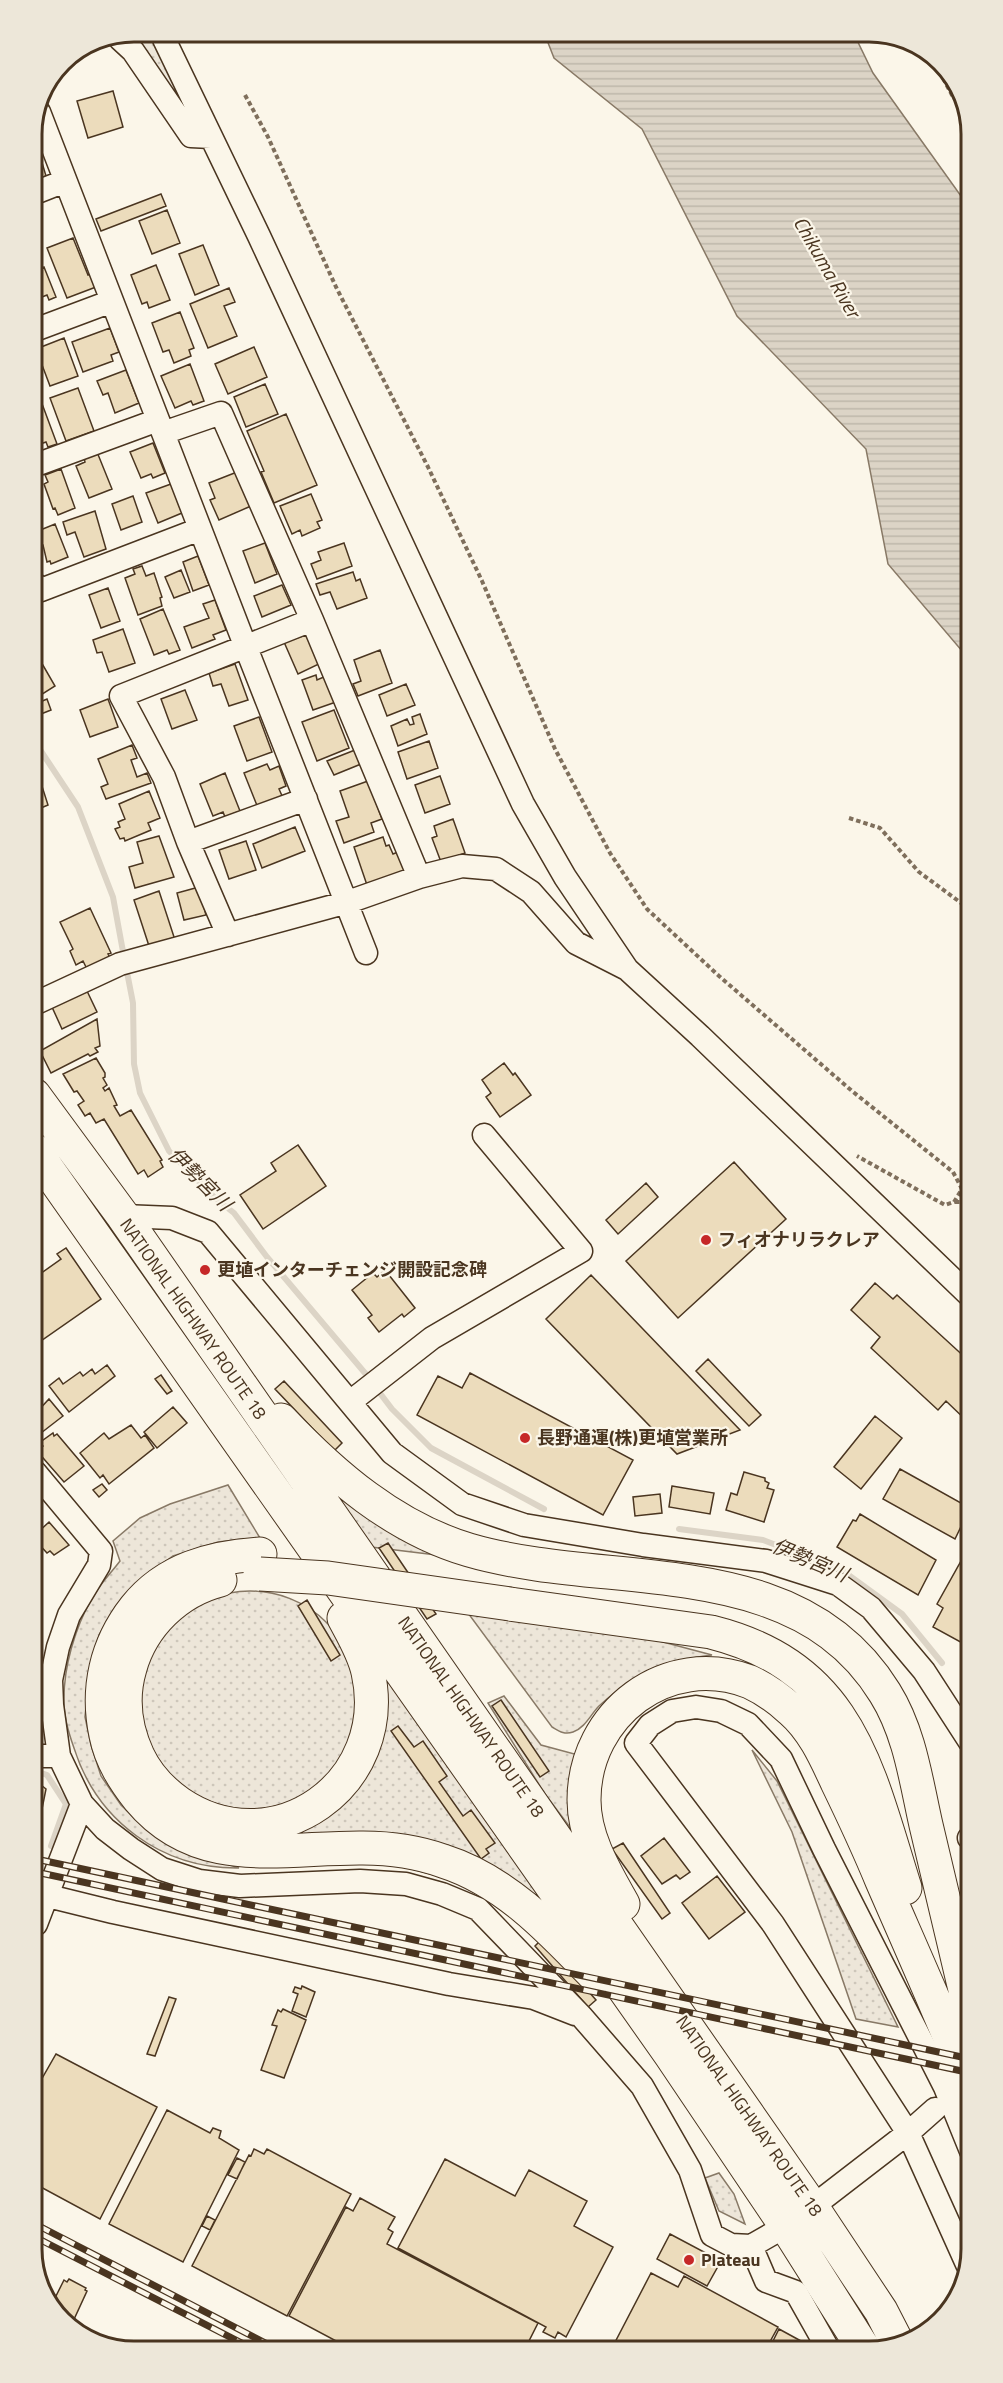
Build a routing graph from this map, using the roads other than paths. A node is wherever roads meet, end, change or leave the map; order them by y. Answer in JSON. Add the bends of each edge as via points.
{"nodes":[{"id":1,"x":165,"y":42,"type":"edge"},
{"id":2,"x":124,"y":43,"type":"edge"},
{"id":3,"x":43,"y":122,"type":"edge"},
{"id":4,"x":211,"y":137,"type":"junction"},
{"id":5,"x":65,"y":181,"type":"junction"},
{"id":6,"x":42,"y":190,"type":"edge"},
{"id":7,"x":112,"y":301,"type":"junction"},
{"id":8,"x":42,"y":327,"type":"edge"},
{"id":9,"x":161,"y":427,"type":"junction"},
{"id":10,"x":42,"y":463,"type":"edge"},
{"id":11,"x":200,"y":529,"type":"junction"},
{"id":12,"x":42,"y":590,"type":"edge"},
{"id":13,"x":312,"y":620,"type":"junction"},
{"id":14,"x":245,"y":645,"type":"junction"},
{"id":15,"x":306,"y":799,"type":"junction"},
{"id":16,"x":188,"y":842,"type":"junction"},
{"id":17,"x":419,"y":878,"type":"junction"},
{"id":18,"x":348,"y":902,"type":"junction"},
{"id":19,"x":228,"y":935,"type":"junction"},
{"id":20,"x":366,"y":953,"type":"dead end"},
{"id":21,"x":627,"y":969,"type":"junction"},
{"id":22,"x":42,"y":1000,"type":"edge"},
{"id":23,"x":42,"y":1106,"type":"edge"},
{"id":24,"x":484,"y":1135,"type":"dead end"},
{"id":25,"x":42,"y":1161,"type":"edge"},
{"id":26,"x":123,"y":1216,"type":"junction"},
{"id":27,"x":961,"y":1287,"type":"edge"},
{"id":28,"x":210,"y":1344,"type":"junction"},
{"id":29,"x":366,"y":1390,"type":"junction"},
{"id":30,"x":254,"y":1462,"type":"junction"},
{"id":31,"x":42,"y":1480,"type":"edge"},
{"id":32,"x":260,"y":1564,"type":"junction"},
{"id":33,"x":509,"y":1594,"type":"junction"},
{"id":34,"x":961,"y":1728,"type":"edge"},
{"id":35,"x":42,"y":1756,"type":"edge"},
{"id":36,"x":59,"y":1756,"type":"junction"},
{"id":37,"x":82,"y":1804,"type":"junction"},
{"id":38,"x":42,"y":1892,"type":"edge"},
{"id":39,"x":42,"y":1894,"type":"edge"},
{"id":40,"x":961,"y":1975,"type":"edge"},
{"id":41,"x":961,"y":1987,"type":"edge"},
{"id":42,"x":582,"y":2017,"type":"junction"},
{"id":43,"x":670,"y":2054,"type":"junction"},
{"id":44,"x":961,"y":2060,"type":"edge"},
{"id":45,"x":961,"y":2066,"type":"edge"},
{"id":46,"x":723,"y":2078,"type":"junction"},
{"id":47,"x":935,"y":2109,"type":"dead end"},
{"id":48,"x":961,"y":2126,"type":"edge"},
{"id":49,"x":908,"y":2133,"type":"junction"},
{"id":50,"x":812,"y":2207,"type":"junction"},
{"id":51,"x":786,"y":2226,"type":"junction"},
{"id":52,"x":751,"y":2246,"type":"junction"},
{"id":53,"x":961,"y":2250,"type":"edge"},
{"id":54,"x":894,"y":2337,"type":"edge"},
{"id":55,"x":824,"y":2341,"type":"edge"},
{"id":56,"x":859,"y":2341,"type":"edge"}],
"edges":[{"from":1,"to":4,"type":"street"},
{"from":2,"to":4,"type":"street","via":[[191,136]]},
{"from":3,"to":5,"type":"street"},
{"from":4,"to":21,"type":"street","via":[[523,804],[565,877]]},
{"from":5,"to":6,"type":"street"},
{"from":5,"to":7,"type":"street"},
{"from":7,"to":8,"type":"street"},
{"from":7,"to":9,"type":"street"},
{"from":9,"to":10,"type":"street"},
{"from":9,"to":11,"type":"street"},
{"from":9,"to":13,"type":"street","via":[[221,413]]},
{"from":11,"to":12,"type":"street"},
{"from":11,"to":14,"type":"street"},
{"from":13,"to":14,"type":"street"},
{"from":13,"to":17,"type":"street"},
{"from":14,"to":15,"type":"street"},
{"from":14,"to":16,"type":"street","via":[[121,696],[164,777]]},
{"from":15,"to":16,"type":"street"},
{"from":15,"to":18,"type":"street"},
{"from":16,"to":19,"type":"street"},
{"from":17,"to":18,"type":"street"},
{"from":17,"to":21,"type":"street","via":[[462,866],[496,869],[531,892],[576,944]]},
{"from":18,"to":19,"type":"street"},
{"from":18,"to":20,"type":"street"},
{"from":19,"to":22,"type":"street","via":[[126,962]]},
{"from":21,"to":27,"type":"street"},
{"from":23,"to":26,"type":"highway","name":"NATIONAL HIGHWAY ROUTE 18"},
{"from":24,"to":29,"type":"street","via":[[581,1251],[432,1338]]},
{"from":25,"to":30,"type":"highway","name":"NATIONAL HIGHWAY ROUTE 18"},
{"from":26,"to":28,"type":"highway","name":"NATIONAL HIGHWAY ROUTE 18"},
{"from":26,"to":29,"type":"street","via":[[172,1218],[208,1232]]},
{"from":28,"to":40,"type":"highway","via":[[335,1472],[365,1497],[419,1530],[499,1557],[732,1590],[788,1607],[836,1637],[879,1684],[903,1730]]},
{"from":28,"to":46,"type":"highway","name":"NATIONAL HIGHWAY ROUTE 18"},
{"from":29,"to":34,"type":"street","via":[[392,1453],[462,1503],[524,1525],[766,1561],[838,1584],[871,1608],[924,1671]]},
{"from":30,"to":32,"type":"highway","via":[[360,1648],[370,1681],[371,1716],[366,1742],[343,1784],[310,1811],[264,1825],[214,1820],[171,1798],[141,1762],[125,1716],[129,1668],[148,1628],[165,1610],[206,1584]]},
{"from":30,"to":43,"type":"highway","name":"NATIONAL HIGHWAY ROUTE 18"},
{"from":31,"to":36,"type":"street","via":[[101,1551],[99,1565],[69,1615],[51,1680]]},
{"from":32,"to":33,"type":"highway","bridge":true,"via":[[327,1578]]},
{"from":32,"to":43,"type":"highway","via":[[233,1556],[183,1570],[140,1602],[112,1644],[105,1670],[102,1719],[118,1769],[137,1796],[168,1826],[215,1846],[270,1852],[391,1850],[420,1854],[473,1872],[542,1922]]},
{"from":33,"to":41,"type":"highway","via":[[686,1608],[737,1618],[781,1637],[822,1666],[857,1706],[883,1754]]},
{"from":33,"to":44,"type":"highway","via":[[735,1638],[780,1660],[820,1691],[850,1733],[873,1786]]},
{"from":35,"to":36,"type":"street"},
{"from":36,"to":37,"type":"street"},
{"from":37,"to":38,"type":"street"},
{"from":37,"to":42,"type":"street","via":[[131,1849],[162,1869],[199,1881],[240,1886],[360,1881],[406,1884],[442,1894],[478,1910]]},
{"from":39,"to":42,"type":"street","via":[[449,1984],[534,1998]]},
{"from":42,"to":52,"type":"street","via":[[642,2086],[690,2170],[712,2235],[731,2245]]},
{"from":43,"to":51,"type":"highway","name":"NATIONAL HIGHWAY ROUTE 18"},
{"from":45,"to":46,"type":"highway","via":[[858,1825],[810,1730],[773,1695],[750,1682],[701,1674],[656,1684],[634,1696],[617,1713],[592,1754],[584,1801],[586,1825],[607,1876]]},
{"from":46,"to":50,"type":"highway","name":"NATIONAL HIGHWAY ROUTE 18"},
{"from":47,"to":49,"type":"street"},
{"from":48,"to":49,"type":"street","via":[[781,1759],[748,1724],[722,1711],[696,1707],[672,1711],[650,1725],[636,1743],[773,1924]]},
{"from":49,"to":50,"type":"street"},
{"from":49,"to":53,"type":"street"},
{"from":50,"to":51,"type":"street"},
{"from":50,"to":54,"type":"highway","name":"NATIONAL HIGHWAY ROUTE 18"},
{"from":51,"to":52,"type":"street"},
{"from":51,"to":56,"type":"highway","name":"NATIONAL HIGHWAY ROUTE 18"},
{"from":52,"to":55,"type":"street","via":[[766,2282],[796,2292]]}]}
